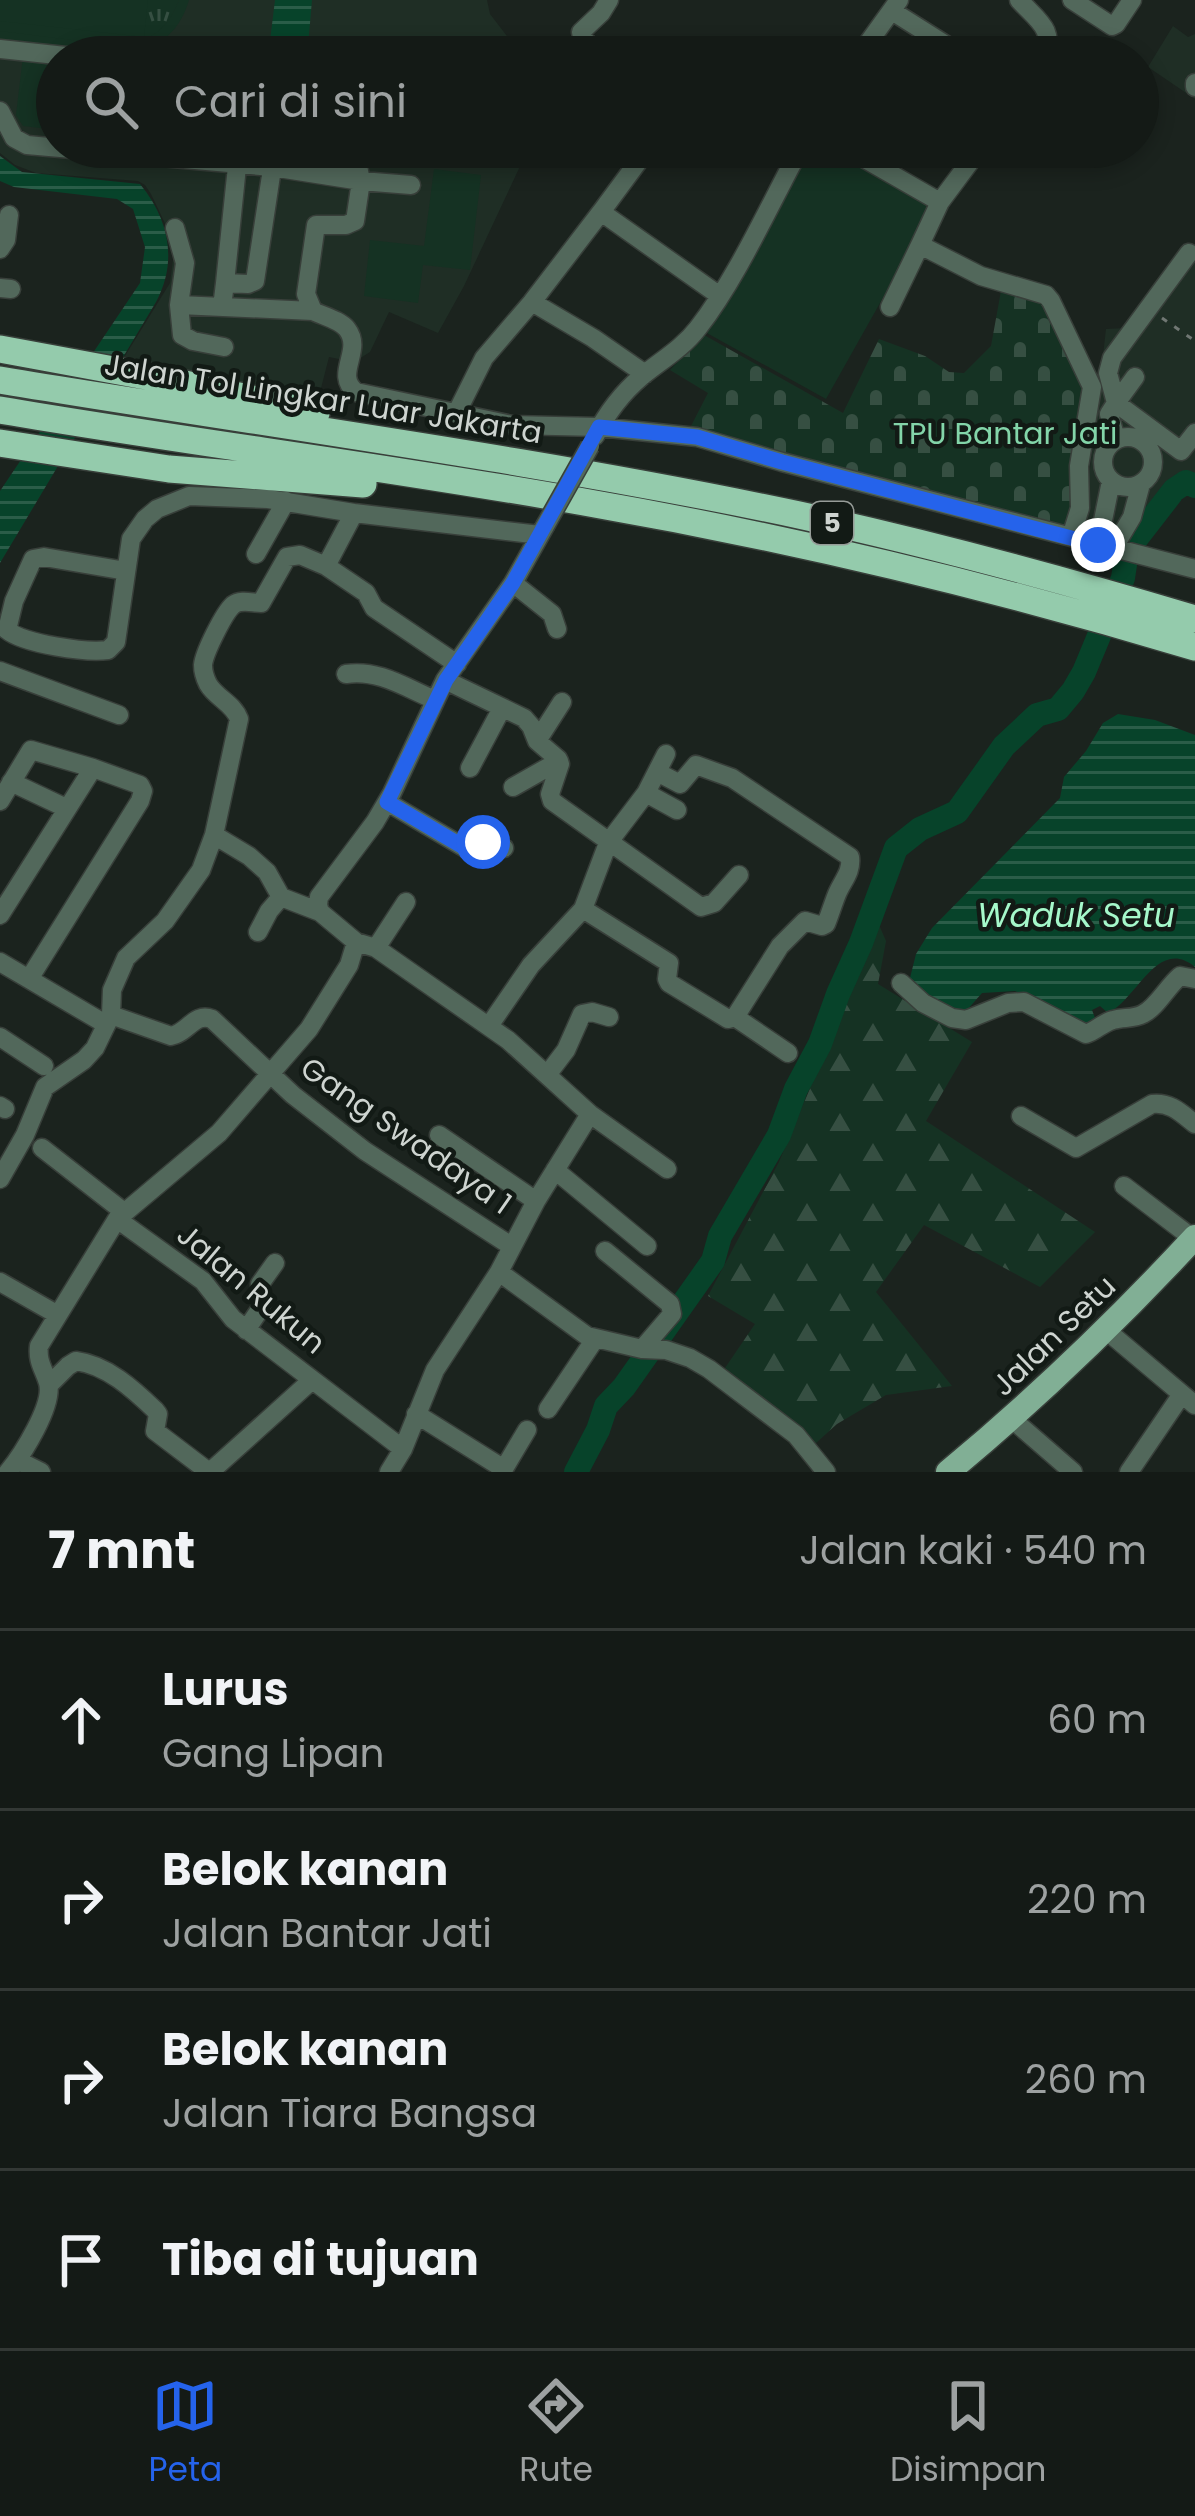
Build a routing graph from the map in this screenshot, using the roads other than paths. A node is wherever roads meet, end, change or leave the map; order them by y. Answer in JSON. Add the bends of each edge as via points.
{"nodes":[{"id":1,"x":609,"y":0,"type":"edge"},
{"id":2,"x":1018,"y":0,"type":"edge"},
{"id":3,"x":1072,"y":0,"type":"edge"},
{"id":4,"x":1132,"y":0,"type":"edge"},
{"id":5,"x":895,"y":6,"type":"edge"},
{"id":6,"x":582,"y":36,"type":"edge"},
{"id":7,"x":873,"y":36,"type":"edge"},
{"id":8,"x":936,"y":36,"type":"edge"},
{"id":9,"x":1048,"y":36,"type":"edge"},
{"id":10,"x":0,"y":49,"type":"edge"},
{"id":11,"x":36,"y":53,"type":"edge"},
{"id":12,"x":0,"y":111,"type":"edge"},
{"id":13,"x":36,"y":145,"type":"edge"},
{"id":14,"x":237,"y":168,"type":"edge"},
{"id":15,"x":272,"y":168,"type":"edge"},
{"id":16,"x":321,"y":168,"type":"edge"},
{"id":17,"x":633,"y":168,"type":"edge"},
{"id":18,"x":790,"y":168,"type":"edge"},
{"id":19,"x":881,"y":168,"type":"edge"},
{"id":20,"x":960,"y":168,"type":"edge"},
{"id":21,"x":361,"y":181,"type":"junction"},
{"id":22,"x":411,"y":185,"type":"dead end"},
{"id":23,"x":940,"y":202,"type":"junction"},
{"id":24,"x":601,"y":212,"type":"junction"},
{"id":25,"x":9,"y":214,"type":"dead end"},
{"id":26,"x":175,"y":228,"type":"dead end"},
{"id":27,"x":920,"y":245,"type":"junction"},
{"id":28,"x":0,"y":249,"type":"edge"},
{"id":29,"x":1189,"y":253,"type":"dead end"},
{"id":30,"x":224,"y":283,"type":"junction"},
{"id":31,"x":720,"y":296,"type":"junction"},
{"id":32,"x":532,"y":302,"type":"junction"},
{"id":33,"x":179,"y":305,"type":"junction"},
{"id":34,"x":222,"y":307,"type":"junction"},
{"id":35,"x":890,"y":308,"type":"dead end"},
{"id":36,"x":313,"y":311,"type":"junction"},
{"id":37,"x":224,"y":346,"type":"dead end"},
{"id":38,"x":0,"y":349,"type":"edge"},
{"id":39,"x":644,"y":374,"type":"junction"},
{"id":40,"x":1135,"y":377,"type":"dead end"},
{"id":41,"x":13,"y":382,"type":"edge"},
{"id":42,"x":1116,"y":403,"type":"junction"},
{"id":43,"x":9,"y":411,"type":"edge"},
{"id":44,"x":457,"y":412,"type":"junction"},
{"id":45,"x":599,"y":427,"type":"junction"},
{"id":46,"x":1195,"y":433,"type":"edge"},
{"id":47,"x":1116,"y":439,"type":"junction"},
{"id":48,"x":393,"y":441,"type":"junction"},
{"id":49,"x":6,"y":444,"type":"edge"},
{"id":50,"x":1188,"y":452,"type":"edge"},
{"id":51,"x":1154,"y":459,"type":"junction"},
{"id":52,"x":1112,"y":481,"type":"junction"},
{"id":53,"x":1141,"y":484,"type":"junction"},
{"id":54,"x":535,"y":494,"type":"junction"},
{"id":55,"x":286,"y":501,"type":"junction"},
{"id":56,"x":354,"y":513,"type":"junction"},
{"id":57,"x":542,"y":531,"type":"junction"},
{"id":58,"x":1071,"y":538,"type":"junction"},
{"id":59,"x":1118,"y":550,"type":"junction"},
{"id":60,"x":256,"y":554,"type":"dead end"},
{"id":61,"x":326,"y":566,"type":"junction"},
{"id":62,"x":1195,"y":568,"type":"edge"},
{"id":63,"x":126,"y":571,"type":"junction"},
{"id":64,"x":513,"y":583,"type":"junction"},
{"id":65,"x":1068,"y":597,"type":"junction"},
{"id":66,"x":1195,"y":619,"type":"edge"},
{"id":67,"x":1158,"y":622,"type":"junction"},
{"id":68,"x":557,"y":629,"type":"dead end"},
{"id":69,"x":1195,"y":647,"type":"edge"},
{"id":70,"x":451,"y":672,"type":"junction"},
{"id":71,"x":346,"y":674,"type":"dead end"},
{"id":72,"x":4,"y":679,"type":"edge"},
{"id":73,"x":435,"y":700,"type":"junction"},
{"id":74,"x":562,"y":703,"type":"dead end"},
{"id":75,"x":502,"y":708,"type":"junction"},
{"id":76,"x":119,"y":715,"type":"dead end"},
{"id":77,"x":537,"y":741,"type":"junction"},
{"id":78,"x":559,"y":761,"type":"junction"},
{"id":79,"x":93,"y":768,"type":"junction"},
{"id":80,"x":470,"y":768,"type":"dead end"},
{"id":81,"x":11,"y":782,"type":"junction"},
{"id":82,"x":513,"y":787,"type":"dead end"},
{"id":83,"x":646,"y":793,"type":"junction"},
{"id":84,"x":0,"y":801,"type":"edge"},
{"id":85,"x":387,"y":802,"type":"junction"},
{"id":86,"x":66,"y":808,"type":"junction"},
{"id":87,"x":677,"y":809,"type":"dead end"},
{"id":88,"x":214,"y":835,"type":"junction"},
{"id":89,"x":608,"y":843,"type":"junction"},
{"id":90,"x":504,"y":848,"type":"dead end"},
{"id":91,"x":740,"y":874,"type":"dead end"},
{"id":92,"x":281,"y":896,"type":"junction"},
{"id":93,"x":406,"y":902,"type":"dead end"},
{"id":94,"x":583,"y":909,"type":"junction"},
{"id":95,"x":320,"y":912,"type":"junction"},
{"id":96,"x":0,"y":915,"type":"edge"},
{"id":97,"x":258,"y":932,"type":"dead end"},
{"id":98,"x":356,"y":942,"type":"junction"},
{"id":99,"x":376,"y":948,"type":"junction"},
{"id":100,"x":0,"y":962,"type":"edge"},
{"id":101,"x":29,"y":979,"type":"junction"},
{"id":102,"x":1195,"y":979,"type":"edge"},
{"id":103,"x":901,"y":983,"type":"dead end"},
{"id":104,"x":609,"y":1017,"type":"dead end"},
{"id":105,"x":735,"y":1017,"type":"junction"},
{"id":106,"x":106,"y":1018,"type":"junction"},
{"id":107,"x":488,"y":1026,"type":"junction"},
{"id":108,"x":0,"y":1037,"type":"edge"},
{"id":109,"x":788,"y":1053,"type":"dead end"},
{"id":110,"x":44,"y":1066,"type":"dead end"},
{"id":111,"x":268,"y":1073,"type":"junction"},
{"id":112,"x":547,"y":1075,"type":"junction"},
{"id":113,"x":590,"y":1114,"type":"junction"},
{"id":114,"x":1021,"y":1116,"type":"dead end"},
{"id":115,"x":1195,"y":1124,"type":"edge"},
{"id":116,"x":439,"y":1135,"type":"dead end"},
{"id":117,"x":42,"y":1148,"type":"dead end"},
{"id":118,"x":667,"y":1169,"type":"dead end"},
{"id":119,"x":555,"y":1170,"type":"junction"},
{"id":120,"x":0,"y":1179,"type":"edge"},
{"id":121,"x":1124,"y":1186,"type":"dead end"},
{"id":122,"x":536,"y":1201,"type":"junction"},
{"id":123,"x":121,"y":1216,"type":"junction"},
{"id":124,"x":1194,"y":1239,"type":"edge"},
{"id":125,"x":511,"y":1246,"type":"junction"},
{"id":126,"x":647,"y":1246,"type":"dead end"},
{"id":127,"x":605,"y":1251,"type":"dead end"},
{"id":128,"x":275,"y":1263,"type":"dead end"},
{"id":129,"x":499,"y":1272,"type":"junction"},
{"id":130,"x":0,"y":1282,"type":"edge"},
{"id":131,"x":58,"y":1315,"type":"junction"},
{"id":132,"x":246,"y":1330,"type":"junction"},
{"id":133,"x":1106,"y":1330,"type":"junction"},
{"id":134,"x":595,"y":1339,"type":"junction"},
{"id":135,"x":652,"y":1349,"type":"junction"},
{"id":136,"x":312,"y":1380,"type":"junction"},
{"id":137,"x":49,"y":1385,"type":"junction"},
{"id":138,"x":1188,"y":1400,"type":"edge"},
{"id":139,"x":548,"y":1409,"type":"dead end"},
{"id":140,"x":416,"y":1414,"type":"junction"},
{"id":141,"x":1012,"y":1419,"type":"junction"},
{"id":142,"x":527,"y":1430,"type":"dead end"},
{"id":143,"x":403,"y":1450,"type":"junction"},
{"id":144,"x":9,"y":1466,"type":"edge"},
{"id":145,"x":503,"y":1470,"type":"edge"},
{"id":146,"x":40,"y":1472,"type":"edge"},
{"id":147,"x":210,"y":1472,"type":"edge"},
{"id":148,"x":389,"y":1472,"type":"edge"},
{"id":149,"x":826,"y":1472,"type":"edge"},
{"id":150,"x":948,"y":1472,"type":"edge"},
{"id":151,"x":1073,"y":1472,"type":"edge"},
{"id":152,"x":1129,"y":1472,"type":"edge"}],
"edges":[{"from":1,"to":6,"type":"street"},
{"from":2,"to":9,"type":"street"},
{"from":3,"to":4,"type":"street","via":[[1112,26]]},
{"from":5,"to":7,"type":"street"},
{"from":5,"to":8,"type":"street"},
{"from":10,"to":11,"type":"street"},
{"from":12,"to":13,"type":"street","via":[[14,138]]},
{"from":14,"to":30,"type":"street"},
{"from":15,"to":30,"type":"street","via":[[255,280]]},
{"from":16,"to":21,"type":"street"},
{"from":17,"to":24,"type":"street"},
{"from":18,"to":31,"type":"street"},
{"from":19,"to":23,"type":"street"},
{"from":20,"to":23,"type":"street"},
{"from":21,"to":22,"type":"street"},
{"from":21,"to":36,"type":"street","via":[[355,221],[315,226],[306,294]]},
{"from":23,"to":27,"type":"street"},
{"from":24,"to":31,"type":"street"},
{"from":24,"to":32,"type":"street"},
{"from":25,"to":28,"type":"street"},
{"from":26,"to":33,"type":"street","via":[[185,263]]},
{"from":27,"to":35,"type":"street"},
{"from":27,"to":58,"type":"street","via":[[1051,301],[1092,387]]},
{"from":29,"to":42,"type":"street","via":[[1112,358]]},
{"from":30,"to":34,"type":"street"},
{"from":31,"to":39,"type":"street","via":[[684,344]]},
{"from":32,"to":39,"type":"street"},
{"from":32,"to":44,"type":"street","via":[[484,358]]},
{"from":33,"to":34,"type":"street"},
{"from":33,"to":37,"type":"street","via":[[184,338]]},
{"from":34,"to":36,"type":"street"},
{"from":36,"to":44,"type":"street","via":[[347,328],[346,379],[356,392]]},
{"from":38,"to":48,"type":"highway","via":[[316,412]]},
{"from":39,"to":45,"type":"street"},
{"from":40,"to":42,"type":"street"},
{"from":41,"to":48,"type":"highway","name":"Jalan Tol Lingkar Luar Jakarta","number":"5"},
{"from":42,"to":47,"type":"street","via":[[1109,414]]},
{"from":42,"to":50,"type":"street"},
{"from":43,"to":54,"type":"highway","name":"Jalan Tol Lingkar Luar Jakarta","number":"5"},
{"from":44,"to":45,"type":"street","via":[[512,425]]},
{"from":45,"to":57,"type":"street","bridge":true},
{"from":45,"to":58,"type":"street","via":[[697,437]]},
{"from":46,"to":50,"type":"street"},
{"from":47,"to":51,"type":"street","via":[[1132,436]]},
{"from":47,"to":52,"type":"street","via":[[1103,467]]},
{"from":48,"to":65,"type":"highway","name":"Jalan Tol Lingkar Luar Jakarta","number":"5","via":[[798,515]]},
{"from":49,"to":54,"type":"highway","via":[[245,477]]},
{"from":50,"to":51,"type":"street"},
{"from":51,"to":53,"type":"street"},
{"from":52,"to":53,"type":"street"},
{"from":52,"to":59,"type":"street"},
{"from":53,"to":59,"type":"street"},
{"from":54,"to":65,"type":"highway","name":"Jalan Tol Lingkar Luar Jakarta","number":"5"},
{"from":55,"to":56,"type":"street"},
{"from":55,"to":60,"type":"street"},
{"from":55,"to":63,"type":"street","via":[[169,502],[131,539]]},
{"from":56,"to":57,"type":"street"},
{"from":56,"to":61,"type":"street"},
{"from":57,"to":64,"type":"street"},
{"from":58,"to":59,"type":"street"},
{"from":59,"to":62,"type":"street"},
{"from":61,"to":70,"type":"street"},
{"from":61,"to":88,"type":"street","via":[[290,554],[263,601],[232,607],[206,657],[205,678],[239,719]]},
{"from":63,"to":63,"type":"street","via":[[33,559],[8,630],[108,650],[116,642]]},
{"from":64,"to":68,"type":"street","via":[[553,614]]},
{"from":64,"to":70,"type":"street"},
{"from":65,"to":67,"type":"highway","name":"Jalan Tol Lingkar Luar Jakarta","number":"5"},
{"from":66,"to":67,"type":"highway","name":"Jalan Tol Lingkar Luar Jakarta","number":"5"},
{"from":67,"to":69,"type":"highway","name":"Jalan Tol Lingkar Luar Jakarta","number":"5"},
{"from":70,"to":73,"type":"street"},
{"from":70,"to":75,"type":"street"},
{"from":71,"to":73,"type":"street","via":[[382,676]]},
{"from":72,"to":76,"type":"street"},
{"from":73,"to":85,"type":"street"},
{"from":74,"to":77,"type":"street"},
{"from":75,"to":77,"type":"street","via":[[529,722]]},
{"from":75,"to":80,"type":"street"},
{"from":77,"to":78,"type":"street"},
{"from":78,"to":82,"type":"street"},
{"from":78,"to":89,"type":"street","via":[[550,799]]},
{"from":79,"to":81,"type":"street","via":[[31,750]]},
{"from":79,"to":86,"type":"street"},
{"from":79,"to":101,"type":"street","via":[[140,785],[140,801]]},
{"from":81,"to":84,"type":"street"},
{"from":81,"to":86,"type":"street"},
{"from":83,"to":87,"type":"street"},
{"from":83,"to":89,"type":"street"},
{"from":83,"to":105,"type":"street","via":[[661,763],[680,784],[696,765],[728,776],[852,859],[826,924],[806,921],[780,946]]},
{"from":85,"to":90,"type":"street","via":[[472,852],[485,840]]},
{"from":85,"to":95,"type":"street","via":[[322,891]]},
{"from":86,"to":96,"type":"street"},
{"from":88,"to":92,"type":"street","via":[[260,865]]},
{"from":88,"to":106,"type":"street","via":[[186,895],[126,958]]},
{"from":89,"to":91,"type":"street","via":[[702,908]]},
{"from":89,"to":94,"type":"street"},
{"from":92,"to":95,"type":"street"},
{"from":92,"to":97,"type":"street"},
{"from":93,"to":99,"type":"street"},
{"from":94,"to":105,"type":"street","via":[[668,964],[670,983]]},
{"from":94,"to":107,"type":"street"},
{"from":95,"to":98,"type":"street"},
{"from":98,"to":99,"type":"street"},
{"from":98,"to":111,"type":"street","via":[[318,1016]]},
{"from":99,"to":107,"type":"street"},
{"from":100,"to":101,"type":"street"},
{"from":101,"to":106,"type":"street"},
{"from":102,"to":103,"type":"street","via":[[1180,976],[1144,1013],[1094,1034],[1024,1002],[952,1018]]},
{"from":104,"to":112,"type":"street","via":[[584,1013]]},
{"from":105,"to":109,"type":"street"},
{"from":106,"to":111,"type":"street","name":"Gang Swadaya 1","via":[[171,1036],[208,1017]]},
{"from":106,"to":120,"type":"street","via":[[91,1054],[45,1087]]},
{"from":107,"to":112,"type":"street"},
{"from":108,"to":110,"type":"street"},
{"from":111,"to":123,"type":"street","via":[[219,1133]]},
{"from":111,"to":125,"type":"street","name":"Gang Swadaya 1","via":[[365,1151]]},
{"from":112,"to":113,"type":"street"},
{"from":113,"to":118,"type":"street"},
{"from":113,"to":119,"type":"street"},
{"from":114,"to":115,"type":"street","via":[[1076,1148],[1164,1102]]},
{"from":116,"to":122,"type":"street"},
{"from":117,"to":123,"type":"street","name":"Jalan Rukun"},
{"from":119,"to":122,"type":"street"},
{"from":119,"to":126,"type":"street"},
{"from":121,"to":124,"type":"street"},
{"from":122,"to":125,"type":"street","via":[[531,1227]]},
{"from":123,"to":131,"type":"street"},
{"from":123,"to":132,"type":"street","name":"Jalan Rukun","via":[[203,1281]]},
{"from":124,"to":133,"type":"main road","name":"Jalan Setu"},
{"from":125,"to":129,"type":"street"},
{"from":127,"to":135,"type":"street","via":[[673,1310]]},
{"from":128,"to":132,"type":"street"},
{"from":129,"to":134,"type":"street"},
{"from":129,"to":140,"type":"street"},
{"from":130,"to":131,"type":"street"},
{"from":131,"to":137,"type":"street","via":[[38,1353]]},
{"from":132,"to":136,"type":"street","name":"Jalan Rukun"},
{"from":133,"to":138,"type":"street"},
{"from":133,"to":141,"type":"main road","name":"Jalan Setu"},
{"from":134,"to":135,"type":"street"},
{"from":134,"to":139,"type":"street"},
{"from":135,"to":149,"type":"street","via":[[709,1369],[796,1435]]},
{"from":136,"to":143,"type":"street","name":"Jalan Rukun"},
{"from":136,"to":147,"type":"street"},
{"from":137,"to":144,"type":"street"},
{"from":137,"to":147,"type":"street","via":[[76,1361],[99,1368],[146,1402],[158,1414],[155,1430]]},
{"from":138,"to":152,"type":"street"},
{"from":140,"to":143,"type":"street"},
{"from":140,"to":145,"type":"street"},
{"from":141,"to":150,"type":"main road","name":"Jalan Setu"},
{"from":141,"to":151,"type":"street"},
{"from":142,"to":145,"type":"street"},
{"from":143,"to":148,"type":"street"},
{"from":144,"to":146,"type":"street"}]}
